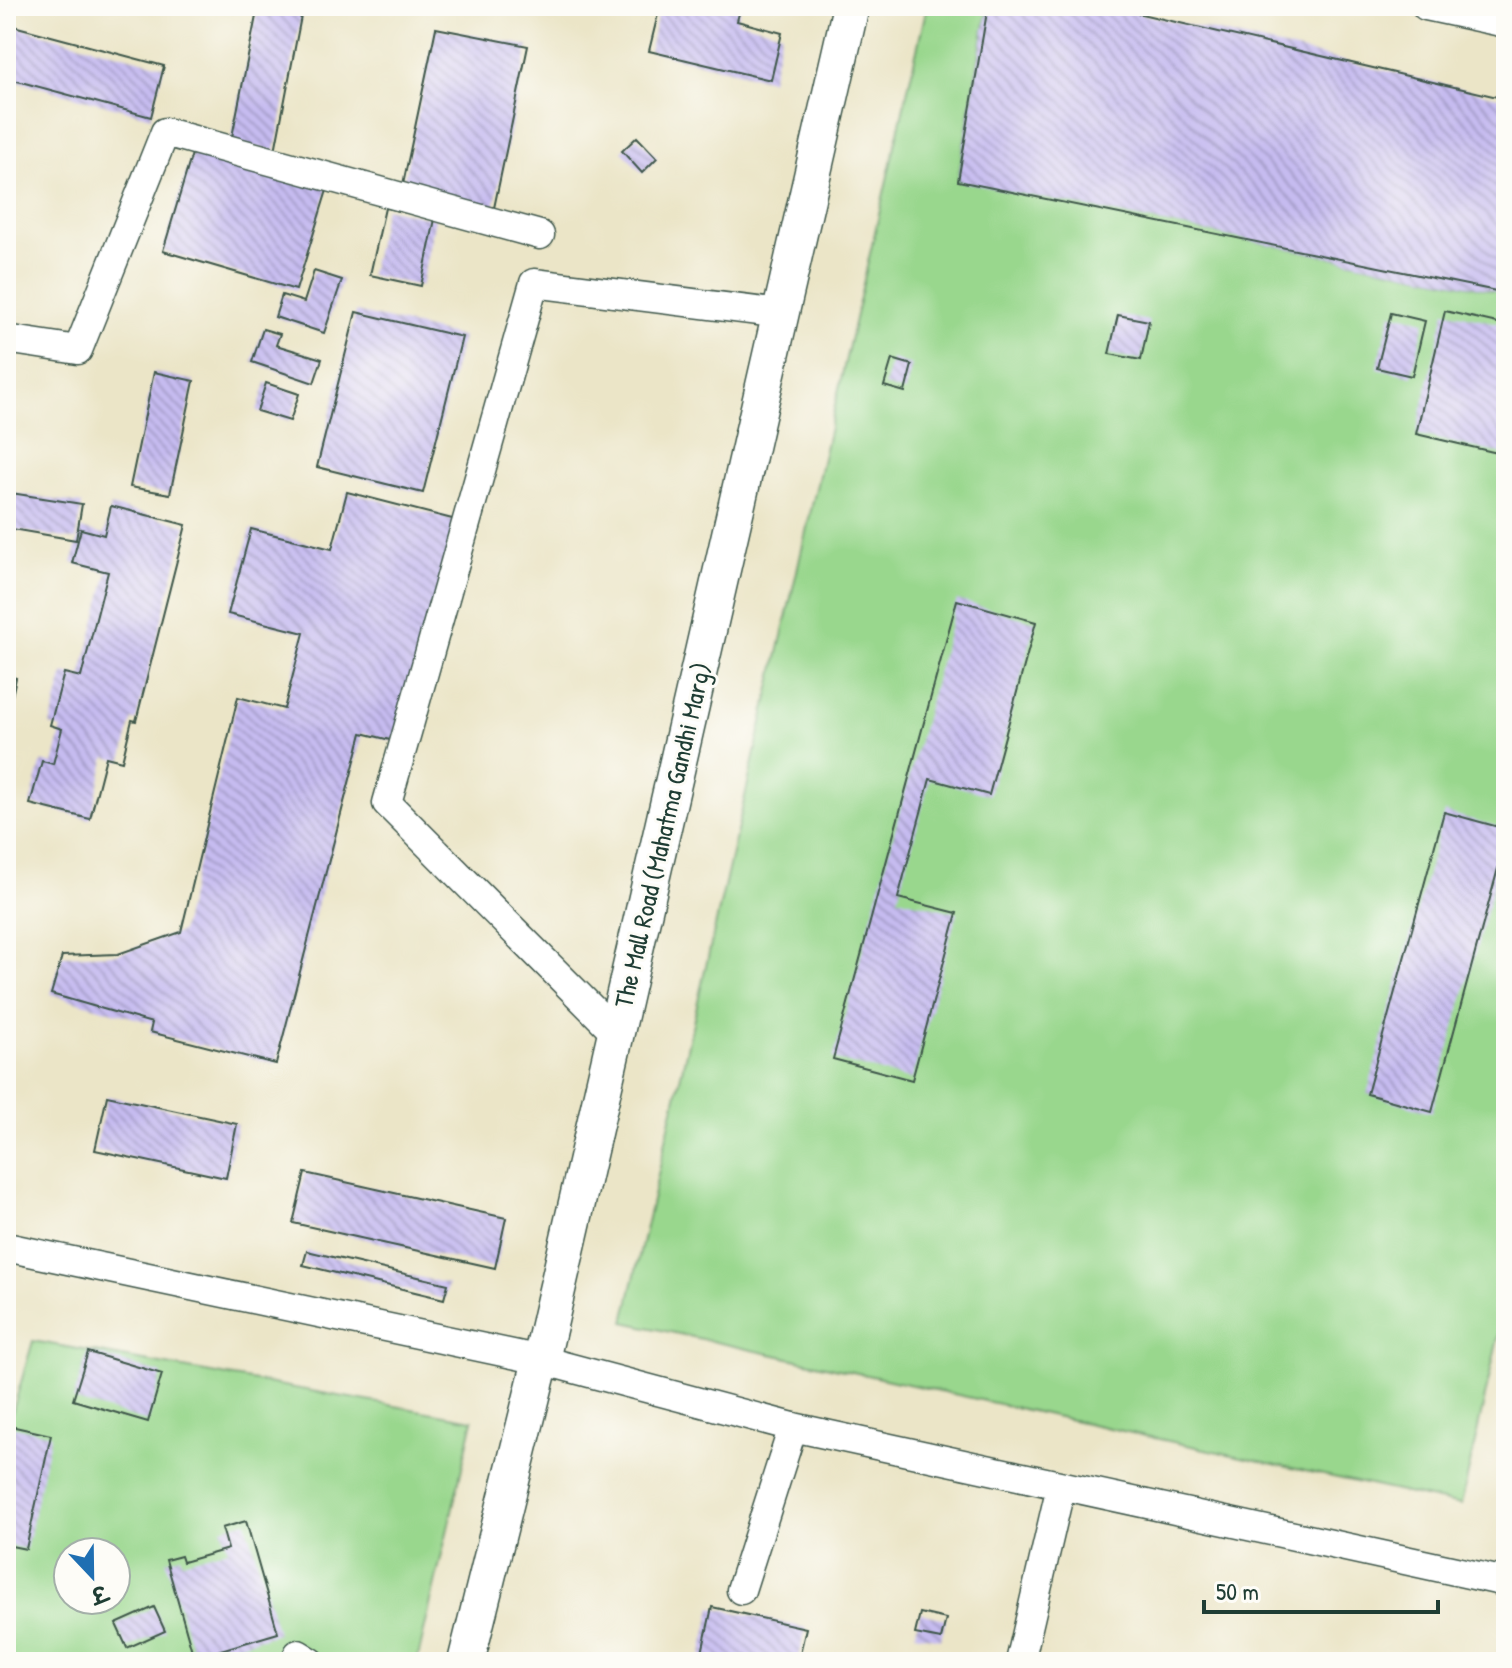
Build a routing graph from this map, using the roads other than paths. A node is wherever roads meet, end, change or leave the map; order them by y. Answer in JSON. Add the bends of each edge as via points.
{"nodes":[{"id":1,"x":851,"y":6,"type":"edge"},
{"id":2,"x":1426,"y":6,"type":"edge"},
{"id":3,"x":1506,"y":23,"type":"edge"},
{"id":4,"x":540,"y":235,"type":"dead end"},
{"id":5,"x":781,"y":314,"type":"junction"},
{"id":6,"x":6,"y":339,"type":"edge"},
{"id":7,"x":616,"y":1033,"type":"junction"},
{"id":8,"x":6,"y":1247,"type":"edge"},
{"id":9,"x":541,"y":1360,"type":"junction"},
{"id":10,"x":793,"y":1427,"type":"junction"},
{"id":11,"x":1061,"y":1486,"type":"junction"},
{"id":12,"x":1506,"y":1582,"type":"edge"},
{"id":13,"x":741,"y":1590,"type":"dead end"},
{"id":14,"x":466,"y":1662,"type":"edge"},
{"id":15,"x":1020,"y":1662,"type":"edge"}],
"edges":[{"from":1,"to":5,"type":"street","name":"The Mall Road (Mahatma Gandhi Marg)"},
{"from":2,"to":3,"type":"street"},
{"from":4,"to":6,"type":"street","via":[[165,132],[78,350]]},
{"from":5,"to":7,"type":"street","name":"The Mall Road (Mahatma Gandhi Marg)"},
{"from":5,"to":7,"type":"street","via":[[534,283],[387,803]]},
{"from":7,"to":9,"type":"street","name":"The Mall Road (Mahatma Gandhi Marg)"},
{"from":8,"to":9,"type":"street"},
{"from":9,"to":10,"type":"street"},
{"from":9,"to":14,"type":"street","name":"The Mall Road (Mahatma Gandhi Marg)"},
{"from":10,"to":11,"type":"street"},
{"from":10,"to":13,"type":"street"},
{"from":11,"to":12,"type":"street"},
{"from":11,"to":15,"type":"street"}]}
